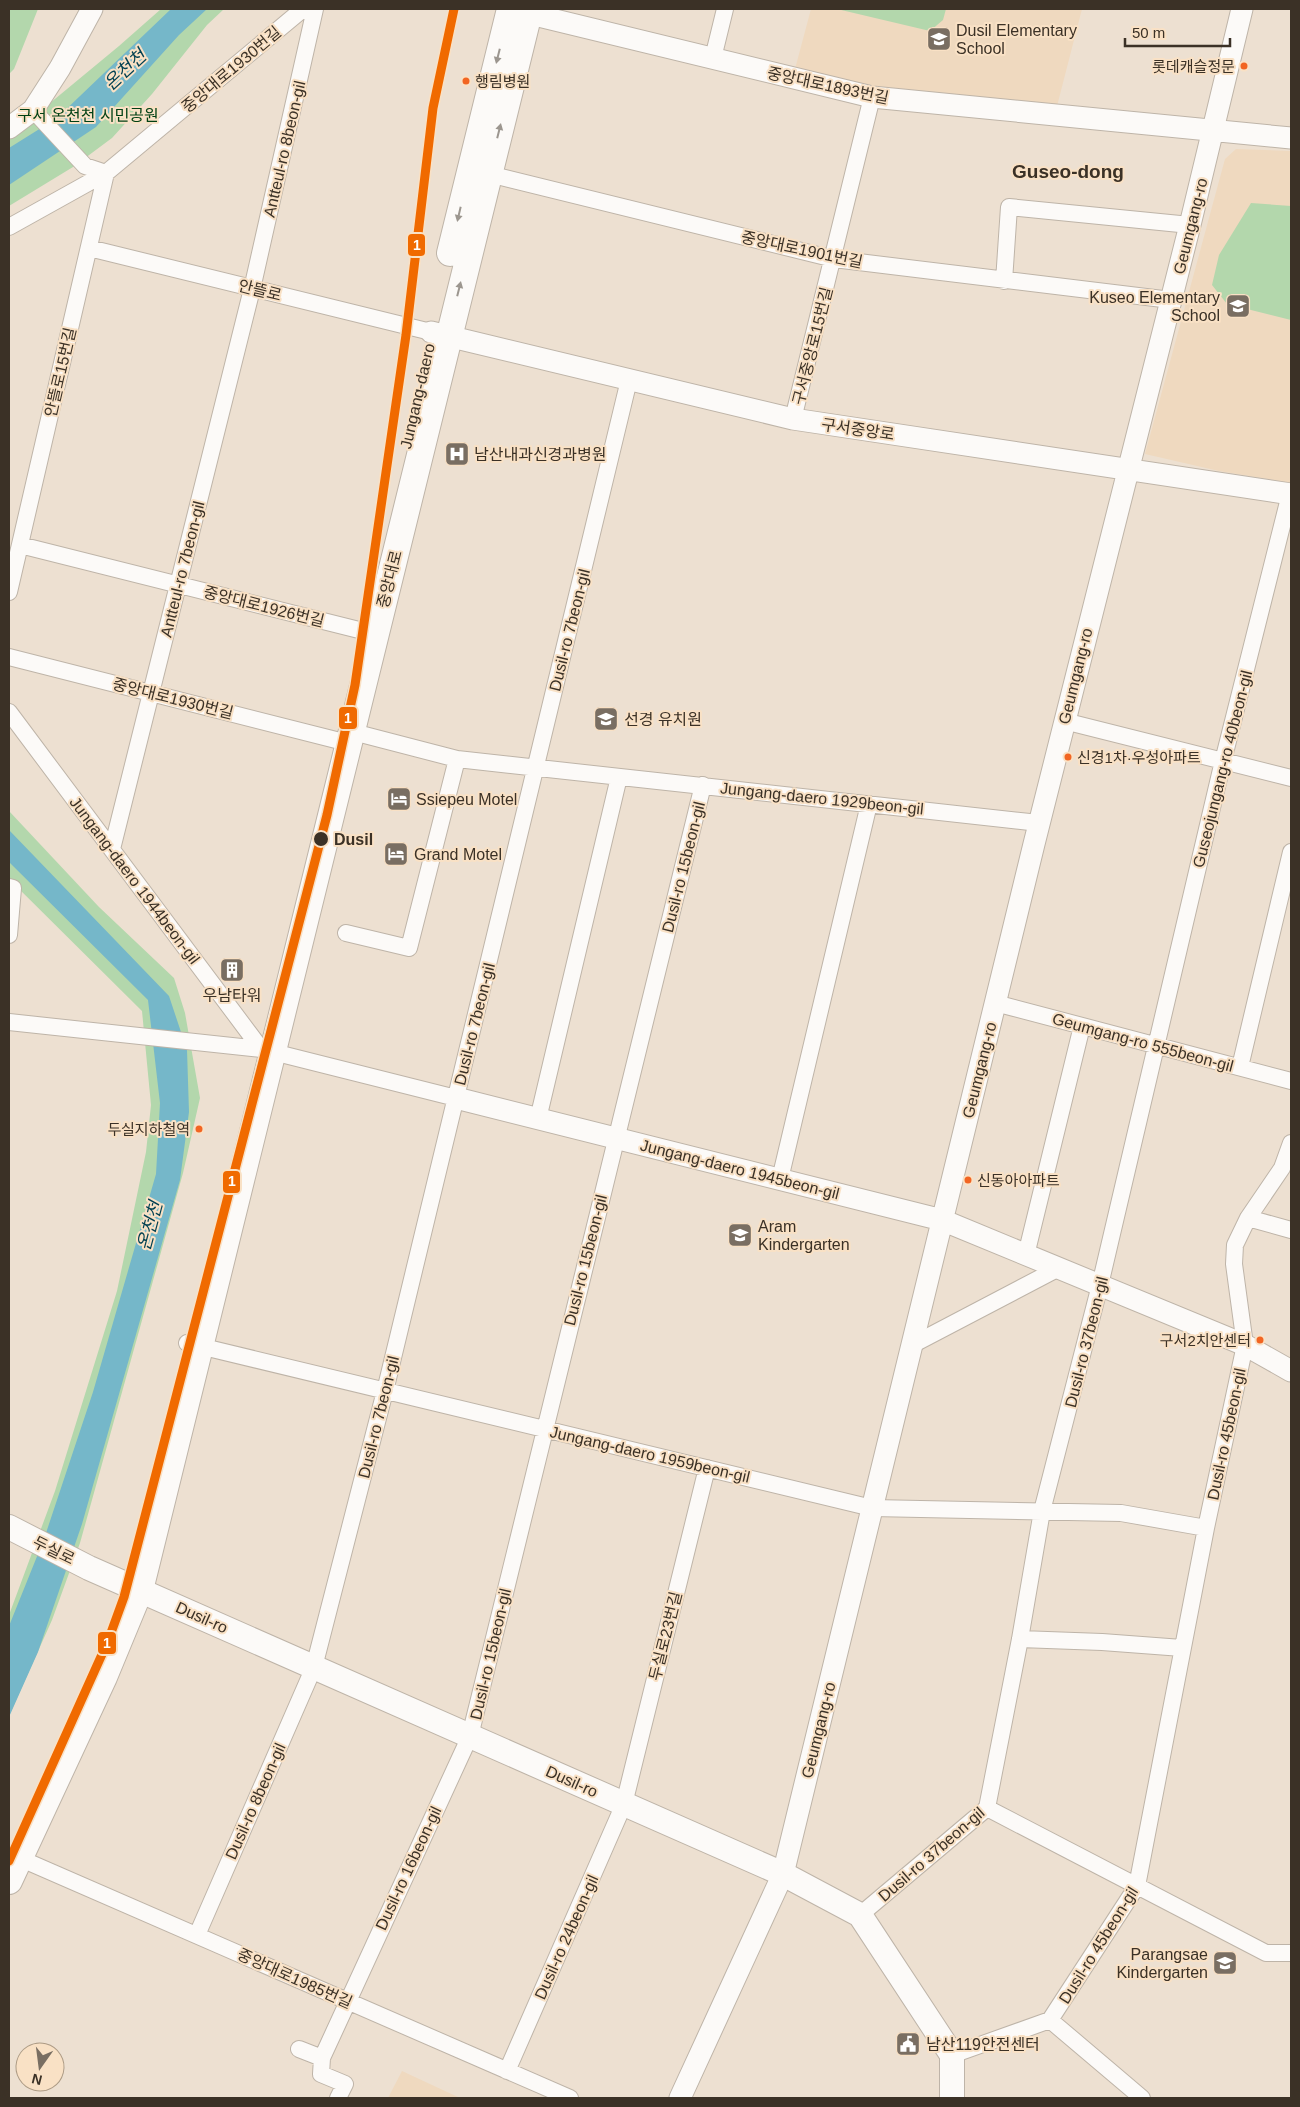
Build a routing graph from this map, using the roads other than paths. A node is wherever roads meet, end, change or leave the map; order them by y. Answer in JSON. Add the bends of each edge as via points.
{"nodes":[{"id":1,"x":92,"y":9,"type":"edge"},
{"id":2,"x":303,"y":9,"type":"edge"},
{"id":3,"x":315,"y":9,"type":"edge"},
{"id":4,"x":725,"y":9,"type":"edge"},
{"id":5,"x":1242,"y":9,"type":"edge"},
{"id":6,"x":517,"y":10,"type":"edge"},
{"id":7,"x":713,"y":58,"type":"junction"},
{"id":8,"x":872,"y":97,"type":"junction"},
{"id":9,"x":38,"y":115,"type":"junction"},
{"id":10,"x":9,"y":128,"type":"edge"},
{"id":11,"x":1213,"y":132,"type":"junction"},
{"id":12,"x":1291,"y":138,"type":"edge"},
{"id":13,"x":479,"y":171,"type":"junction"},
{"id":14,"x":106,"y":173,"type":"junction"},
{"id":15,"x":1190,"y":225,"type":"junction"},
{"id":16,"x":9,"y":227,"type":"edge"},
{"id":17,"x":89,"y":248,"type":"junction"},
{"id":18,"x":834,"y":259,"type":"junction"},
{"id":19,"x":1004,"y":281,"type":"junction"},
{"id":20,"x":252,"y":288,"type":"junction"},
{"id":21,"x":1171,"y":300,"type":"junction"},
{"id":22,"x":440,"y":334,"type":"junction"},
{"id":23,"x":629,"y":380,"type":"junction"},
{"id":24,"x":793,"y":419,"type":"junction"},
{"id":25,"x":1128,"y":469,"type":"junction"},
{"id":26,"x":1291,"y":494,"type":"edge"},
{"id":27,"x":20,"y":545,"type":"junction"},
{"id":28,"x":178,"y":585,"type":"junction"},
{"id":29,"x":9,"y":592,"type":"edge"},
{"id":30,"x":363,"y":631,"type":"junction"},
{"id":31,"x":9,"y":657,"type":"edge"},
{"id":32,"x":151,"y":693,"type":"junction"},
{"id":33,"x":9,"y":712,"type":"edge"},
{"id":34,"x":1064,"y":722,"type":"junction"},
{"id":35,"x":345,"y":736,"type":"junction"},
{"id":36,"x":457,"y":759,"type":"junction"},
{"id":37,"x":1223,"y":761,"type":"junction"},
{"id":38,"x":536,"y":768,"type":"junction"},
{"id":39,"x":619,"y":777,"type":"junction"},
{"id":40,"x":1291,"y":778,"type":"edge"},
{"id":41,"x":703,"y":785,"type":"junction"},
{"id":42,"x":869,"y":804,"type":"junction"},
{"id":43,"x":1039,"y":823,"type":"junction"},
{"id":44,"x":112,"y":849,"type":"junction"},
{"id":45,"x":1291,"y":852,"type":"edge"},
{"id":46,"x":9,"y":887,"type":"edge"},
{"id":47,"x":346,"y":933,"type":"dead end"},
{"id":48,"x":9,"y":935,"type":"edge"},
{"id":49,"x":995,"y":1003,"type":"junction"},
{"id":50,"x":9,"y":1022,"type":"edge"},
{"id":51,"x":1082,"y":1026,"type":"junction"},
{"id":52,"x":1155,"y":1045,"type":"junction"},
{"id":53,"x":267,"y":1050,"type":"junction"},
{"id":54,"x":1240,"y":1068,"type":"junction"},
{"id":55,"x":1291,"y":1081,"type":"edge"},
{"id":56,"x":456,"y":1098,"type":"junction"},
{"id":57,"x":538,"y":1119,"type":"junction"},
{"id":58,"x":616,"y":1138,"type":"junction"},
{"id":59,"x":1291,"y":1143,"type":"edge"},
{"id":60,"x":780,"y":1179,"type":"junction"},
{"id":61,"x":1248,"y":1218,"type":"junction"},
{"id":62,"x":942,"y":1220,"type":"junction"},
{"id":63,"x":1291,"y":1230,"type":"edge"},
{"id":64,"x":1026,"y":1255,"type":"junction"},
{"id":65,"x":1059,"y":1268,"type":"junction"},
{"id":66,"x":1100,"y":1285,"type":"junction"},
{"id":67,"x":193,"y":1345,"type":"junction"},
{"id":68,"x":912,"y":1345,"type":"junction"},
{"id":69,"x":1244,"y":1345,"type":"junction"},
{"id":70,"x":1291,"y":1371,"type":"edge"},
{"id":71,"x":385,"y":1391,"type":"junction"},
{"id":72,"x":544,"y":1429,"type":"junction"},
{"id":73,"x":706,"y":1468,"type":"junction"},
{"id":74,"x":872,"y":1508,"type":"junction"},
{"id":75,"x":1042,"y":1511,"type":"junction"},
{"id":76,"x":1206,"y":1528,"type":"junction"},
{"id":77,"x":14,"y":1530,"type":"edge"},
{"id":78,"x":89,"y":1568,"type":"joint"},
{"id":79,"x":132,"y":1587,"type":"junction"},
{"id":80,"x":1020,"y":1639,"type":"junction"},
{"id":81,"x":1182,"y":1648,"type":"junction"},
{"id":82,"x":314,"y":1667,"type":"junction"},
{"id":83,"x":470,"y":1736,"type":"junction"},
{"id":84,"x":624,"y":1804,"type":"junction"},
{"id":85,"x":986,"y":1808,"type":"junction"},
{"id":86,"x":12,"y":1861,"type":"edge"},
{"id":87,"x":783,"y":1874,"type":"junction"},
{"id":88,"x":1137,"y":1886,"type":"junction"},
{"id":89,"x":860,"y":1915,"type":"junction"},
{"id":90,"x":197,"y":1935,"type":"junction"},
{"id":91,"x":1291,"y":1954,"type":"edge"},
{"id":92,"x":346,"y":2001,"type":"junction"},
{"id":93,"x":1050,"y":2020,"type":"junction"},
{"id":94,"x":299,"y":2049,"type":"dead end"},
{"id":95,"x":952,"y":2055,"type":"junction"},
{"id":96,"x":322,"y":2058,"type":"junction"},
{"id":97,"x":507,"y":2071,"type":"junction"},
{"id":98,"x":338,"y":2098,"type":"edge"},
{"id":99,"x":570,"y":2098,"type":"edge"},
{"id":100,"x":680,"y":2098,"type":"edge"},
{"id":101,"x":952,"y":2098,"type":"edge"},
{"id":102,"x":1142,"y":2098,"type":"edge"}],
"edges":[{"from":1,"to":9,"type":"street"},
{"from":2,"to":14,"type":"street","name":"중앙대로1930번길"},
{"from":3,"to":20,"type":"street","name":"Antteul-ro 8beon-gil"},
{"from":4,"to":7,"type":"street"},
{"from":5,"to":11,"type":"street","name":"Geumgang-ro"},
{"from":6,"to":7,"type":"street","name":"중앙대로1893번길"},
{"from":6,"to":13,"type":"main road","name":"Jungang-daero"},
{"from":7,"to":8,"type":"street","name":"중앙대로1893번길"},
{"from":8,"to":11,"type":"street","name":"중앙대로1893번길"},
{"from":8,"to":18,"type":"street","name":"구서중앙로15번길"},
{"from":9,"to":10,"type":"street"},
{"from":9,"to":14,"type":"street","via":[[85,166]]},
{"from":11,"to":12,"type":"street","name":"중앙대로1893번길"},
{"from":11,"to":15,"type":"street","name":"Geumgang-ro"},
{"from":13,"to":18,"type":"street","name":"중앙대로1901번길"},
{"from":13,"to":22,"type":"main road","name":"Jungang-daero"},
{"from":14,"to":16,"type":"street","name":"중앙대로1930번길"},
{"from":14,"to":17,"type":"street","name":"안뜰로15번길"},
{"from":15,"to":19,"type":"street","via":[[1009,207]]},
{"from":15,"to":21,"type":"street","name":"Geumgang-ro"},
{"from":17,"to":20,"type":"street","name":"안뜰로"},
{"from":17,"to":27,"type":"street","name":"안뜰로15번길"},
{"from":18,"to":19,"type":"street","name":"중앙대로1901번길"},
{"from":18,"to":24,"type":"street","name":"구서중앙로15번길"},
{"from":19,"to":21,"type":"street","name":"중앙대로1901번길"},
{"from":20,"to":22,"type":"street","name":"안뜰로"},
{"from":20,"to":28,"type":"street","name":"Antteul-ro 7beon-gil"},
{"from":21,"to":25,"type":"street","name":"Geumgang-ro"},
{"from":22,"to":23,"type":"street","name":"구서중앙로"},
{"from":22,"to":30,"type":"main road","name":"Jungang-daero"},
{"from":22,"to":35,"type":"main road","name":"중앙대로"},
{"from":23,"to":24,"type":"street","name":"구서중앙로"},
{"from":23,"to":38,"type":"street","name":"Dusil-ro 7beon-gil"},
{"from":24,"to":25,"type":"street","name":"구서중앙로"},
{"from":25,"to":26,"type":"street","name":"구서중앙로"},
{"from":25,"to":34,"type":"street","name":"Geumgang-ro"},
{"from":26,"to":37,"type":"street","name":"Guseojungang-ro 40beon-gil"},
{"from":27,"to":28,"type":"street","name":"중앙대로1926번길"},
{"from":27,"to":29,"type":"street","name":"안뜰로15번길"},
{"from":28,"to":30,"type":"street","name":"중앙대로1926번길"},
{"from":28,"to":32,"type":"street","name":"Antteul-ro 7beon-gil"},
{"from":30,"to":35,"type":"main road","name":"Jungang-daero"},
{"from":31,"to":32,"type":"street","name":"중앙대로1930번길"},
{"from":32,"to":35,"type":"street","name":"중앙대로1930번길"},
{"from":32,"to":44,"type":"street","name":"Antteul-ro 7beon-gil"},
{"from":33,"to":44,"type":"street","name":"Jungang-daero 1944beon-gil"},
{"from":34,"to":37,"type":"street"},
{"from":34,"to":43,"type":"street","name":"Geumgang-ro"},
{"from":35,"to":36,"type":"street","name":"Jungang-daero 1929beon-gil"},
{"from":35,"to":53,"type":"main road","name":"Jungang-daero"},
{"from":36,"to":38,"type":"street","name":"Jungang-daero 1929beon-gil"},
{"from":36,"to":47,"type":"street","via":[[409,948]]},
{"from":37,"to":40,"type":"street"},
{"from":37,"to":52,"type":"street","name":"Guseojungang-ro 40beon-gil"},
{"from":38,"to":39,"type":"street","name":"Jungang-daero 1929beon-gil"},
{"from":38,"to":56,"type":"street","name":"Dusil-ro 7beon-gil"},
{"from":39,"to":41,"type":"street","name":"Jungang-daero 1929beon-gil"},
{"from":39,"to":57,"type":"street"},
{"from":41,"to":42,"type":"street","name":"Jungang-daero 1929beon-gil"},
{"from":41,"to":58,"type":"street","name":"Dusil-ro 15beon-gil"},
{"from":42,"to":43,"type":"street","name":"Jungang-daero 1929beon-gil"},
{"from":42,"to":60,"type":"street"},
{"from":43,"to":49,"type":"street","name":"Geumgang-ro"},
{"from":44,"to":53,"type":"street","name":"Jungang-daero 1944beon-gil"},
{"from":45,"to":54,"type":"street"},
{"from":46,"to":48,"type":"street","via":[[13,888]]},
{"from":49,"to":51,"type":"street","name":"Geumgang-ro 555beon-gil"},
{"from":49,"to":62,"type":"street","name":"Geumgang-ro"},
{"from":50,"to":53,"type":"street","name":"Jungang-daero 1945beon-gil"},
{"from":51,"to":52,"type":"street","name":"Geumgang-ro 555beon-gil"},
{"from":51,"to":64,"type":"street"},
{"from":52,"to":54,"type":"street","name":"Geumgang-ro 555beon-gil"},
{"from":52,"to":66,"type":"street","name":"Dusil-ro 37beon-gil"},
{"from":53,"to":56,"type":"street","name":"Jungang-daero 1945beon-gil"},
{"from":53,"to":67,"type":"main road","name":"Jungang-daero"},
{"from":54,"to":55,"type":"street","name":"Geumgang-ro 555beon-gil"},
{"from":56,"to":57,"type":"street","name":"Jungang-daero 1945beon-gil"},
{"from":56,"to":71,"type":"street","name":"Dusil-ro 7beon-gil"},
{"from":57,"to":58,"type":"street","name":"Jungang-daero 1945beon-gil"},
{"from":58,"to":60,"type":"street","name":"Jungang-daero 1945beon-gil"},
{"from":58,"to":72,"type":"street","name":"Dusil-ro 15beon-gil"},
{"from":59,"to":61,"type":"street","name":"Dusil-ro 45beon-gil","via":[[1282,1168]]},
{"from":60,"to":62,"type":"street","name":"Jungang-daero 1945beon-gil"},
{"from":61,"to":63,"type":"street"},
{"from":61,"to":69,"type":"street","name":"Dusil-ro 45beon-gil","via":[[1234,1245]]},
{"from":62,"to":64,"type":"street","name":"Jungang-daero 1945beon-gil"},
{"from":62,"to":68,"type":"street","name":"Geumgang-ro"},
{"from":64,"to":65,"type":"street","name":"Jungang-daero 1945beon-gil"},
{"from":65,"to":66,"type":"street","name":"Jungang-daero 1945beon-gil"},
{"from":65,"to":68,"type":"street"},
{"from":66,"to":69,"type":"street","name":"Jungang-daero 1945beon-gil"},
{"from":66,"to":75,"type":"street","name":"Dusil-ro 37beon-gil"},
{"from":67,"to":71,"type":"street","name":"Jungang-daero 1959beon-gil"},
{"from":67,"to":79,"type":"main road","name":"Jungang-daero"},
{"from":68,"to":74,"type":"street","name":"Geumgang-ro"},
{"from":69,"to":70,"type":"street","name":"Jungang-daero 1945beon-gil"},
{"from":69,"to":76,"type":"street","name":"Dusil-ro 45beon-gil"},
{"from":71,"to":72,"type":"street","name":"Jungang-daero 1959beon-gil"},
{"from":71,"to":82,"type":"street","name":"Dusil-ro 7beon-gil"},
{"from":72,"to":73,"type":"street","name":"Jungang-daero 1959beon-gil"},
{"from":72,"to":83,"type":"street","name":"Dusil-ro 15beon-gil"},
{"from":73,"to":74,"type":"street","name":"Jungang-daero 1959beon-gil"},
{"from":73,"to":84,"type":"street","name":"두실로23번길"},
{"from":74,"to":75,"type":"street","name":"Jungang-daero 1959beon-gil"},
{"from":74,"to":87,"type":"street","name":"Geumgang-ro"},
{"from":75,"to":76,"type":"street","name":"Jungang-daero 1959beon-gil","via":[[1121,1513]]},
{"from":75,"to":80,"type":"street","name":"Dusil-ro 37beon-gil"},
{"from":76,"to":81,"type":"street","name":"Dusil-ro 45beon-gil"},
{"from":77,"to":78,"type":"main road","name":"두실로"},
{"from":78,"to":79,"type":"main road","name":"Dusil-ro"},
{"from":79,"to":82,"type":"main road","name":"Dusil-ro"},
{"from":79,"to":86,"type":"main road","name":"Jungang-daero","via":[[87,1679]]},
{"from":80,"to":81,"type":"street"},
{"from":80,"to":85,"type":"street","name":"Dusil-ro 37beon-gil"},
{"from":81,"to":88,"type":"street","name":"Dusil-ro 45beon-gil"},
{"from":82,"to":83,"type":"main road","name":"Dusil-ro"},
{"from":82,"to":90,"type":"street","name":"Dusil-ro 8beon-gil"},
{"from":83,"to":84,"type":"main road","name":"Dusil-ro"},
{"from":83,"to":92,"type":"street","name":"Dusil-ro 16beon-gil"},
{"from":84,"to":87,"type":"main road","name":"Dusil-ro"},
{"from":84,"to":97,"type":"street","name":"Dusil-ro 24beon-gil"},
{"from":85,"to":88,"type":"street"},
{"from":85,"to":89,"type":"street","name":"Dusil-ro 37beon-gil"},
{"from":86,"to":90,"type":"street","name":"중앙대로1985번길"},
{"from":87,"to":89,"type":"main road","name":"Dusil-ro"},
{"from":87,"to":100,"type":"street","name":"Geumgang-ro"},
{"from":88,"to":91,"type":"street","via":[[1266,1953]]},
{"from":88,"to":93,"type":"street","name":"Dusil-ro 45beon-gil"},
{"from":89,"to":95,"type":"main road","name":"Dusil-ro"},
{"from":90,"to":92,"type":"street","name":"중앙대로1985번길"},
{"from":92,"to":96,"type":"street","name":"Dusil-ro 16beon-gil"},
{"from":92,"to":97,"type":"street","name":"중앙대로1985번길"},
{"from":93,"to":95,"type":"street","name":"Dusil-ro 45beon-gil"},
{"from":93,"to":102,"type":"street"},
{"from":94,"to":96,"type":"street"},
{"from":95,"to":101,"type":"main road"},
{"from":96,"to":98,"type":"street","via":[[321,2074],[345,2084]]},
{"from":97,"to":99,"type":"street","name":"중앙대로1985번길"}]}
